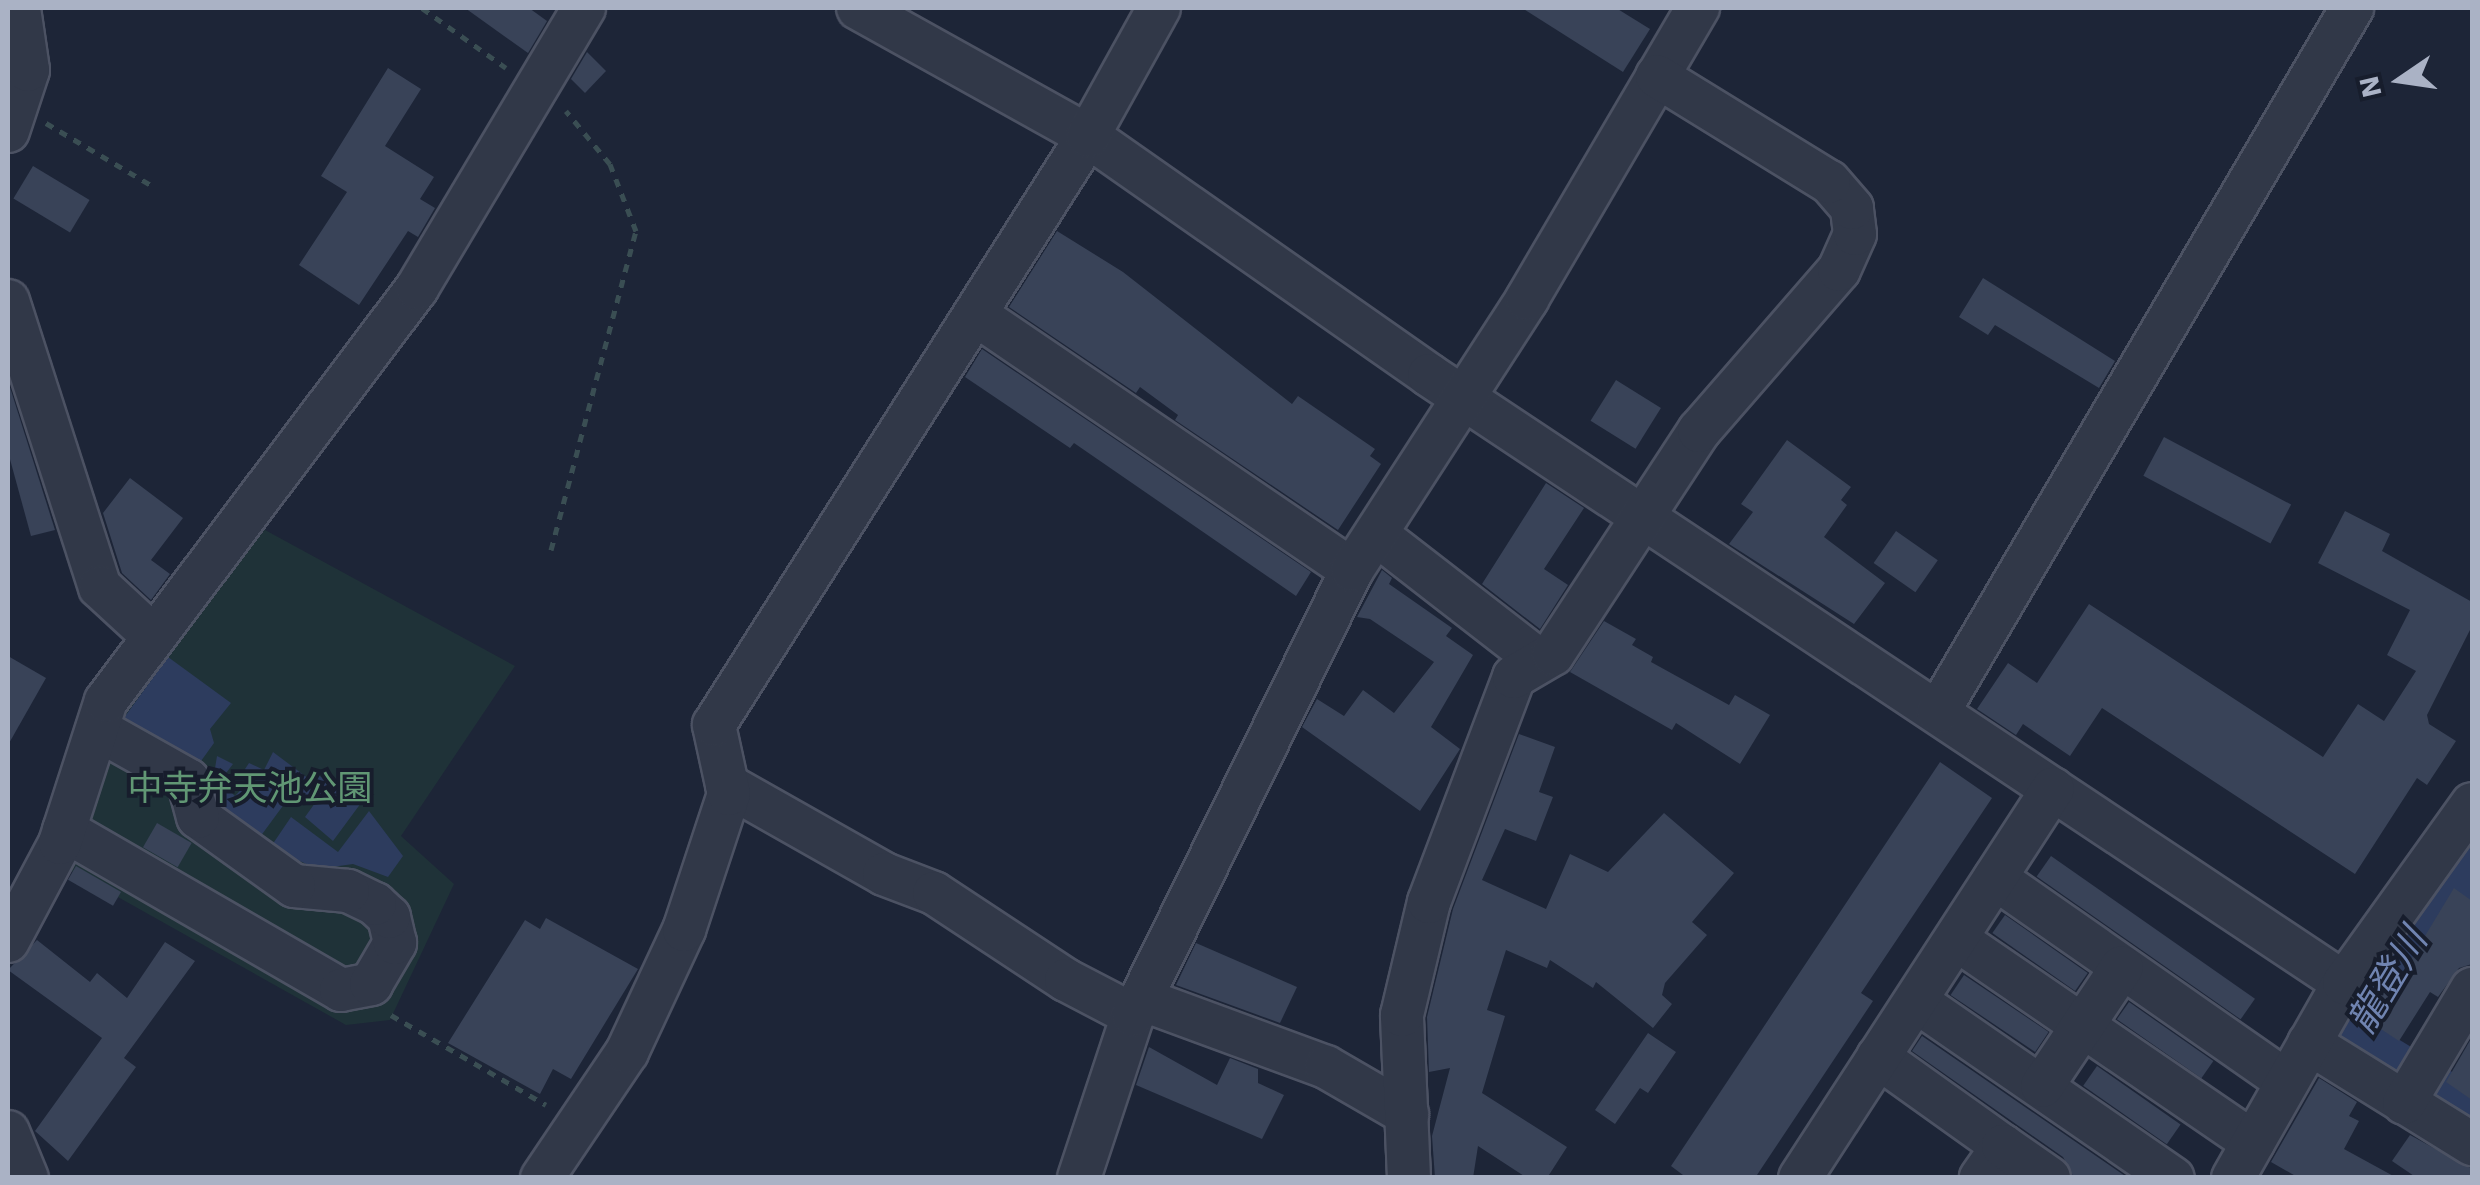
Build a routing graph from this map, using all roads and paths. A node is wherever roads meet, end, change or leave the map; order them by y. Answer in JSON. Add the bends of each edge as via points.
{"nodes":[{"id":1,"x":20,"y":8,"type":"edge"},
{"id":2,"x":422,"y":8,"type":"edge"},
{"id":3,"x":584,"y":8,"type":"edge"},
{"id":4,"x":858,"y":8,"type":"edge"},
{"id":5,"x":1159,"y":8,"type":"edge"},
{"id":6,"x":1698,"y":8,"type":"edge"},
{"id":7,"x":2352,"y":8,"type":"edge"},
{"id":8,"x":1657,"y":76,"type":"junction"},
{"id":9,"x":536,"y":89,"type":"junction"},
{"id":10,"x":14,"y":119,"type":"edge"},
{"id":11,"x":1088,"y":136,"type":"junction"},
{"id":12,"x":151,"y":185,"type":"dead end"},
{"id":13,"x":8,"y":301,"type":"edge"},
{"id":14,"x":975,"y":314,"type":"junction"},
{"id":15,"x":1466,"y":397,"type":"junction"},
{"id":16,"x":1642,"y":514,"type":"junction"},
{"id":17,"x":1376,"y":534,"type":"junction"},
{"id":18,"x":551,"y":550,"type":"dead end"},
{"id":19,"x":1352,"y":570,"type":"junction"},
{"id":20,"x":154,"y":636,"type":"junction"},
{"id":21,"x":1540,"y":662,"type":"junction"},
{"id":22,"x":1938,"y":712,"type":"junction"},
{"id":23,"x":97,"y":729,"type":"junction"},
{"id":24,"x":727,"y":785,"type":"junction"},
{"id":25,"x":2053,"y":789,"type":"junction"},
{"id":26,"x":2472,"y":804,"type":"edge"},
{"id":27,"x":64,"y":830,"type":"junction"},
{"id":28,"x":1995,"y":878,"type":"junction"},
{"id":29,"x":1956,"y":939,"type":"junction"},
{"id":30,"x":8,"y":941,"type":"edge"},
{"id":31,"x":2122,"y":967,"type":"junction"},
{"id":32,"x":2344,"y":983,"type":"junction"},
{"id":33,"x":2472,"y":989,"type":"edge"},
{"id":34,"x":341,"y":990,"type":"junction"},
{"id":35,"x":1916,"y":1000,"type":"junction"},
{"id":36,"x":1137,"y":1007,"type":"junction"},
{"id":37,"x":2086,"y":1026,"type":"junction"},
{"id":38,"x":2309,"y":1043,"type":"junction"},
{"id":39,"x":1878,"y":1058,"type":"junction"},
{"id":40,"x":2287,"y":1082,"type":"junction"},
{"id":41,"x":2042,"y":1086,"type":"junction"},
{"id":42,"x":2404,"y":1102,"type":"junction"},
{"id":43,"x":1406,"y":1114,"type":"junction"},
{"id":44,"x":578,"y":1124,"type":"junction"},
{"id":45,"x":8,"y":1132,"type":"edge"},
{"id":46,"x":2472,"y":1144,"type":"edge"},
{"id":47,"x":2243,"y":1160,"type":"edge"},
{"id":48,"x":1992,"y":1162,"type":"edge"},
{"id":49,"x":27,"y":1178,"type":"edge"},
{"id":50,"x":542,"y":1178,"type":"edge"},
{"id":51,"x":1078,"y":1178,"type":"edge"},
{"id":52,"x":1409,"y":1178,"type":"edge"},
{"id":53,"x":1800,"y":1178,"type":"edge"},
{"id":54,"x":2049,"y":1178,"type":"edge"},
{"id":55,"x":2173,"y":1178,"type":"edge"}],
"edges":[{"from":1,"to":10,"type":"street","via":[[28,70]]},
{"from":2,"to":9,"type":"path"},
{"from":3,"to":9,"type":"street"},
{"from":4,"to":11,"type":"street"},
{"from":5,"to":11,"type":"street"},
{"from":6,"to":8,"type":"street"},
{"from":7,"to":22,"type":"street"},
{"from":8,"to":15,"type":"street"},
{"from":8,"to":16,"type":"street","via":[[1829,182],[1852,208],[1855,234],[1839,270],[1699,432]]},
{"from":9,"to":18,"type":"path","via":[[588,129],[610,164],[636,231]]},
{"from":9,"to":20,"type":"street","via":[[417,288]]},
{"from":10,"to":12,"type":"path"},
{"from":11,"to":14,"type":"street"},
{"from":11,"to":15,"type":"street"},
{"from":13,"to":20,"type":"street","via":[[100,587]]},
{"from":14,"to":19,"type":"street"},
{"from":14,"to":24,"type":"street","via":[[714,725]]},
{"from":15,"to":16,"type":"street"},
{"from":15,"to":17,"type":"street"},
{"from":16,"to":21,"type":"street","via":[[1553,654]]},
{"from":16,"to":22,"type":"street"},
{"from":17,"to":19,"type":"street"},
{"from":17,"to":21,"type":"street"},
{"from":19,"to":36,"type":"street"},
{"from":20,"to":23,"type":"street","via":[[106,701]]},
{"from":21,"to":43,"type":"street","via":[[1514,677],[1429,902],[1402,1015]]},
{"from":22,"to":25,"type":"street"},
{"from":23,"to":27,"type":"street"},
{"from":23,"to":34,"type":"street","via":[[188,780],[198,816],[294,886],[348,891],[390,918],[395,943],[371,984]]},
{"from":24,"to":36,"type":"street","via":[[884,874],[949,902],[1066,980]]},
{"from":24,"to":44,"type":"street","via":[[684,930],[627,1052]]},
{"from":25,"to":28,"type":"street"},
{"from":25,"to":32,"type":"street"},
{"from":26,"to":32,"type":"street"},
{"from":27,"to":30,"type":"street"},
{"from":27,"to":34,"type":"street"},
{"from":28,"to":29,"type":"street"},
{"from":28,"to":31,"type":"street"},
{"from":29,"to":35,"type":"street"},
{"from":29,"to":37,"type":"street"},
{"from":31,"to":37,"type":"street"},
{"from":31,"to":40,"type":"street"},
{"from":32,"to":38,"type":"street"},
{"from":33,"to":42,"type":"street"},
{"from":34,"to":44,"type":"path"},
{"from":35,"to":39,"type":"street"},
{"from":35,"to":41,"type":"street"},
{"from":36,"to":43,"type":"street","via":[[1326,1067]]},
{"from":36,"to":51,"type":"street"},
{"from":37,"to":41,"type":"street"},
{"from":37,"to":47,"type":"street"},
{"from":38,"to":40,"type":"street"},
{"from":38,"to":42,"type":"street"},
{"from":39,"to":48,"type":"street"},
{"from":39,"to":53,"type":"street"},
{"from":40,"to":47,"type":"street"},
{"from":41,"to":55,"type":"street"},
{"from":42,"to":46,"type":"street"},
{"from":43,"to":52,"type":"street"},
{"from":44,"to":50,"type":"street"},
{"from":45,"to":49,"type":"street"},
{"from":48,"to":54,"type":"street"}]}
